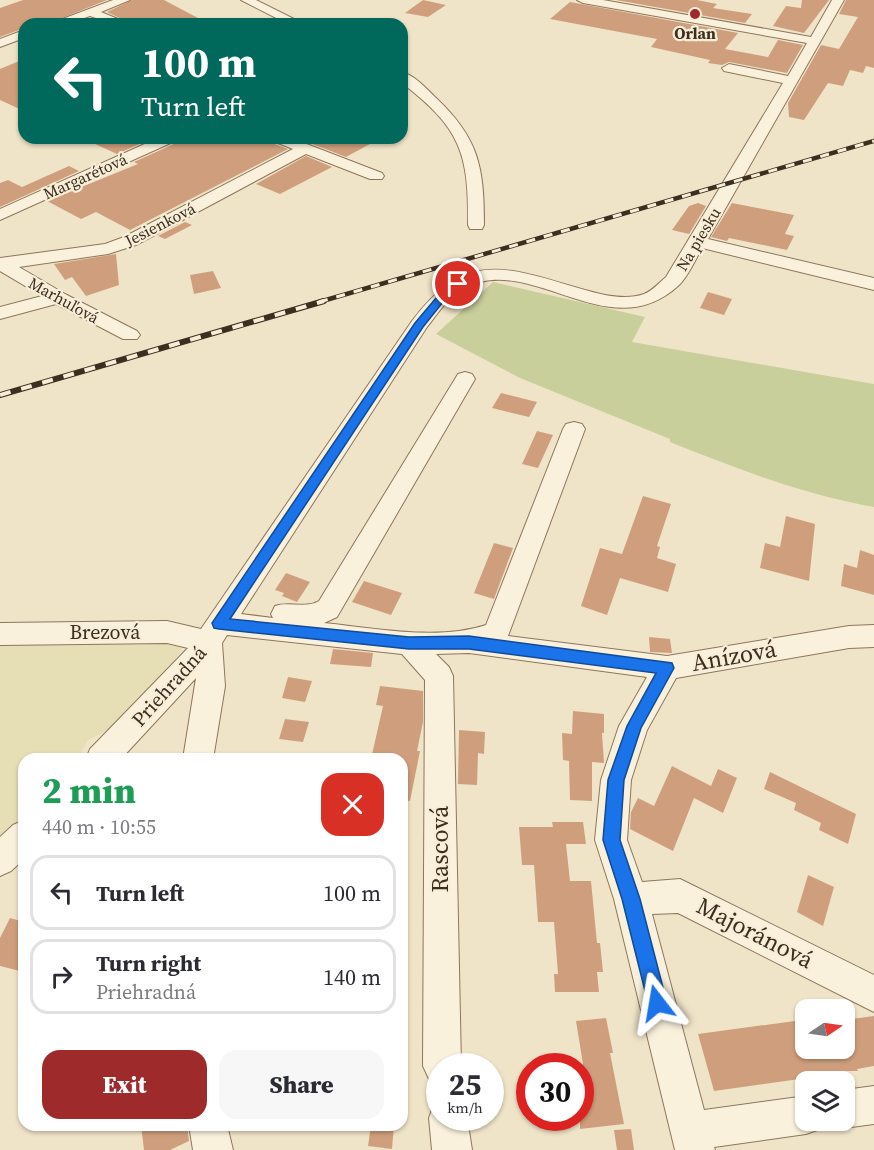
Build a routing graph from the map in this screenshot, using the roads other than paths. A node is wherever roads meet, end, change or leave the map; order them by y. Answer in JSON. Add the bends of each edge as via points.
{"nodes":[{"id":1,"x":124,"y":0,"type":"edge"},
{"id":2,"x":247,"y":0,"type":"edge"},
{"id":3,"x":583,"y":0,"type":"edge"},
{"id":4,"x":833,"y":1,"type":"edge"},
{"id":5,"x":91,"y":12,"type":"junction"},
{"id":6,"x":664,"y":14,"type":"junction"},
{"id":7,"x":73,"y":18,"type":"edge"},
{"id":8,"x":108,"y":18,"type":"edge"},
{"id":9,"x":285,"y":18,"type":"edge"},
{"id":10,"x":650,"y":24,"type":"dead end"},
{"id":11,"x":18,"y":36,"type":"edge"},
{"id":12,"x":814,"y":41,"type":"junction"},
{"id":13,"x":0,"y":43,"type":"edge"},
{"id":14,"x":729,"y":68,"type":"dead end"},
{"id":15,"x":408,"y":81,"type":"edge"},
{"id":16,"x":791,"y":81,"type":"junction"},
{"id":17,"x":157,"y":144,"type":"edge"},
{"id":18,"x":295,"y":144,"type":"edge"},
{"id":19,"x":306,"y":148,"type":"junction"},
{"id":20,"x":376,"y":176,"type":"dead end"},
{"id":21,"x":0,"y":215,"type":"edge"},
{"id":22,"x":476,"y":225,"type":"dead end"},
{"id":23,"x":696,"y":241,"type":"junction"},
{"id":24,"x":1,"y":264,"type":"edge"},
{"id":25,"x":458,"y":284,"type":"joint"},
{"id":26,"x":874,"y":284,"type":"edge"},
{"id":27,"x":58,"y":298,"type":"junction"},
{"id":28,"x":0,"y":313,"type":"edge"},
{"id":29,"x":130,"y":335,"type":"dead end"},
{"id":30,"x":465,"y":379,"type":"dead end"},
{"id":31,"x":574,"y":429,"type":"dead end"},
{"id":32,"x":218,"y":625,"type":"junction"},
{"id":33,"x":0,"y":634,"type":"edge"},
{"id":34,"x":874,"y":636,"type":"edge"},
{"id":35,"x":469,"y":642,"type":"junction"},
{"id":36,"x":409,"y":643,"type":"junction"},
{"id":37,"x":667,"y":668,"type":"junction"},
{"id":38,"x":107,"y":753,"type":"edge"},
{"id":39,"x":199,"y":753,"type":"edge"},
{"id":40,"x":18,"y":842,"type":"edge"},
{"id":41,"x":0,"y":860,"type":"edge"},
{"id":42,"x":631,"y":899,"type":"junction"},
{"id":43,"x":874,"y":994,"type":"edge"},
{"id":44,"x":442,"y":1053,"type":"edge"},
{"id":45,"x":874,"y":1105,"type":"edge"},
{"id":46,"x":855,"y":1108,"type":"edge"},
{"id":47,"x":795,"y":1117,"type":"edge"},
{"id":48,"x":209,"y":1131,"type":"edge"},
{"id":49,"x":450,"y":1131,"type":"edge"},
{"id":50,"x":693,"y":1140,"type":"edge"},
{"id":51,"x":213,"y":1150,"type":"edge"},
{"id":52,"x":452,"y":1150,"type":"edge"}],
"edges":[{"from":1,"to":5,"type":"street"},
{"from":2,"to":9,"type":"street"},
{"from":3,"to":6,"type":"street"},
{"from":4,"to":12,"type":"street","name":"Na piesku"},
{"from":5,"to":7,"type":"street"},
{"from":5,"to":8,"type":"street"},
{"from":6,"to":10,"type":"street"},
{"from":6,"to":12,"type":"street"},
{"from":11,"to":13,"type":"street"},
{"from":12,"to":16,"type":"street","name":"Na piesku"},
{"from":14,"to":16,"type":"street"},
{"from":15,"to":22,"type":"street","via":[[460,133],[475,173]]},
{"from":16,"to":23,"type":"street","name":"Na piesku"},
{"from":17,"to":21,"type":"street","name":"Margarétová"},
{"from":18,"to":19,"type":"street"},
{"from":19,"to":20,"type":"street"},
{"from":19,"to":24,"type":"street","name":"Jesienková","via":[[130,241],[108,249]]},
{"from":23,"to":25,"type":"street","name":"Na piesku","via":[[673,281],[662,292],[641,301],[601,300],[508,274],[480,276]]},
{"from":23,"to":26,"type":"street"},
{"from":24,"to":27,"type":"street","name":"Marhuľová"},
{"from":25,"to":32,"type":"street","name":"Priehradná","via":[[419,325]]},
{"from":27,"to":28,"type":"street"},
{"from":27,"to":29,"type":"street","name":"Marhuľová"},
{"from":30,"to":32,"type":"street","via":[[328,609],[308,617]]},
{"from":31,"to":35,"type":"street","via":[[496,633]]},
{"from":32,"to":33,"type":"street","name":"Brezová","via":[[167,632]]},
{"from":32,"to":36,"type":"street"},
{"from":32,"to":38,"type":"street","name":"Priehradná","via":[[178,681]]},
{"from":32,"to":39,"type":"street"},
{"from":34,"to":37,"type":"street","name":"Anízová"},
{"from":35,"to":36,"type":"street"},
{"from":35,"to":37,"type":"street"},
{"from":36,"to":44,"type":"street","name":"Rascová","via":[[439,676]]},
{"from":37,"to":42,"type":"street","name":"Anízová","via":[[634,726],[616,780],[611,840]]},
{"from":40,"to":41,"type":"street"},
{"from":42,"to":43,"type":"street","name":"Majoránová","via":[[680,896]]},
{"from":42,"to":50,"type":"street","name":"Anízová"},
{"from":45,"to":46,"type":"street"},
{"from":47,"to":50,"type":"street"},
{"from":48,"to":51,"type":"street"},
{"from":49,"to":52,"type":"street"}]}
